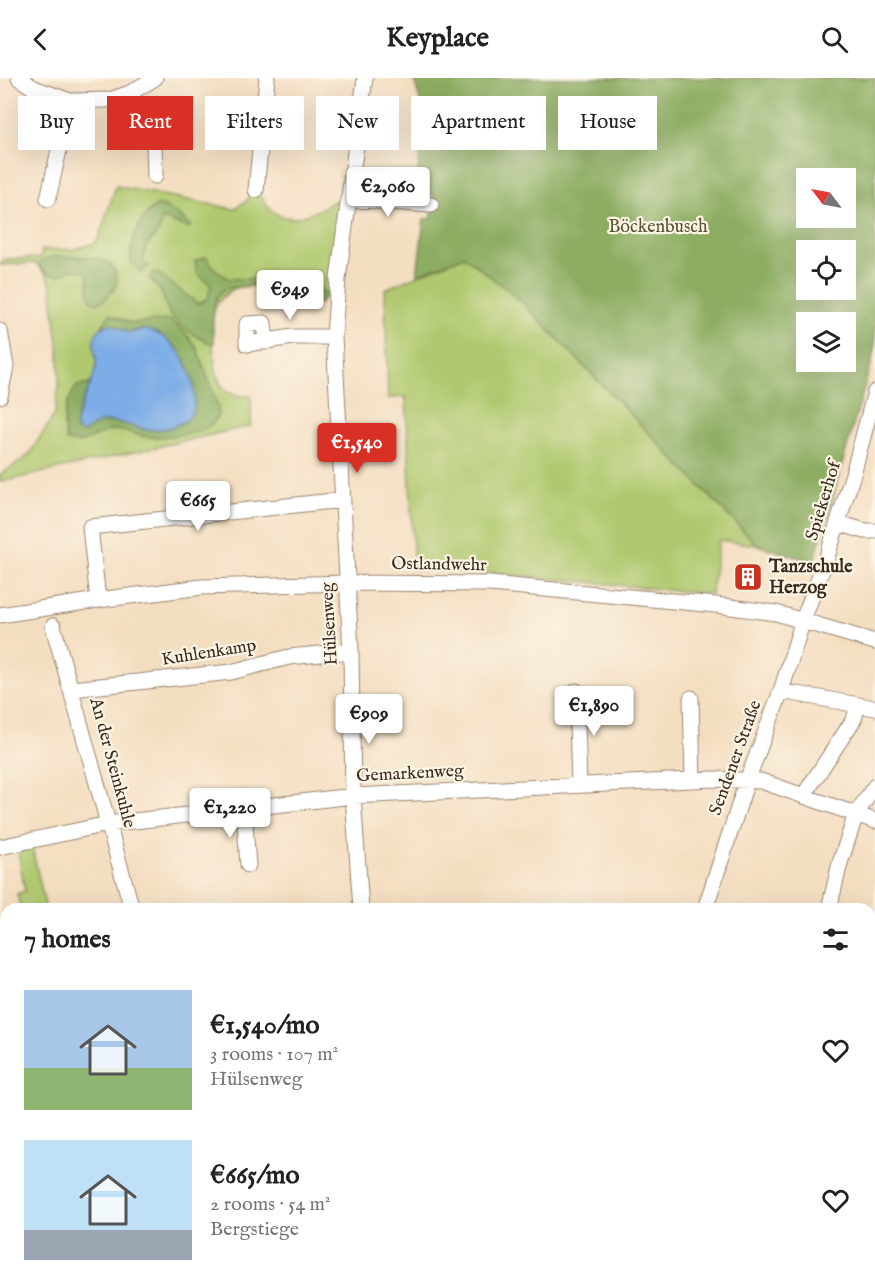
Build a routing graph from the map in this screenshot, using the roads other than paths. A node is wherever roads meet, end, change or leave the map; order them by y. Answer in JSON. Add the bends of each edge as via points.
{"nodes":[{"id":1,"x":19,"y":78,"type":"edge"},
{"id":2,"x":155,"y":78,"type":"edge"},
{"id":3,"x":267,"y":78,"type":"edge"},
{"id":4,"x":365,"y":78,"type":"edge"},
{"id":5,"x":130,"y":93,"type":"junction"},
{"id":6,"x":56,"y":96,"type":"edge"},
{"id":7,"x":95,"y":100,"type":"edge"},
{"id":8,"x":59,"y":150,"type":"edge"},
{"id":9,"x":155,"y":176,"type":"dead end"},
{"id":10,"x":256,"y":190,"type":"dead end"},
{"id":11,"x":48,"y":198,"type":"dead end"},
{"id":12,"x":348,"y":199,"type":"junction"},
{"id":13,"x":431,"y":205,"type":"dead end"},
{"id":14,"x":0,"y":331,"type":"edge"},
{"id":15,"x":334,"y":337,"type":"junction"},
{"id":16,"x":266,"y":342,"type":"dead end"},
{"id":17,"x":875,"y":392,"type":"edge"},
{"id":18,"x":0,"y":396,"type":"edge"},
{"id":19,"x":342,"y":500,"type":"junction"},
{"id":20,"x":838,"y":523,"type":"junction"},
{"id":21,"x":875,"y":531,"type":"edge"},
{"id":22,"x":347,"y":583,"type":"junction"},
{"id":23,"x":98,"y":600,"type":"junction"},
{"id":24,"x":0,"y":615,"type":"edge"},
{"id":25,"x":803,"y":620,"type":"junction"},
{"id":26,"x":53,"y":626,"type":"dead end"},
{"id":27,"x":875,"y":642,"type":"edge"},
{"id":28,"x":351,"y":651,"type":"junction"},
{"id":29,"x":72,"y":690,"type":"junction"},
{"id":30,"x":576,"y":691,"type":"dead end"},
{"id":31,"x":781,"y":691,"type":"junction"},
{"id":32,"x":691,"y":698,"type":"dead end"},
{"id":33,"x":858,"y":705,"type":"junction"},
{"id":34,"x":875,"y":708,"type":"edge"},
{"id":35,"x":693,"y":780,"type":"junction"},
{"id":36,"x":747,"y":781,"type":"junction"},
{"id":37,"x":579,"y":784,"type":"junction"},
{"id":38,"x":875,"y":786,"type":"edge"},
{"id":39,"x":804,"y":795,"type":"junction"},
{"id":40,"x":353,"y":796,"type":"junction"},
{"id":41,"x":244,"y":810,"type":"junction"},
{"id":42,"x":856,"y":814,"type":"junction"},
{"id":43,"x":875,"y":821,"type":"edge"},
{"id":44,"x":108,"y":824,"type":"junction"},
{"id":45,"x":0,"y":847,"type":"edge"},
{"id":46,"x":249,"y":865,"type":"dead end"},
{"id":47,"x":130,"y":903,"type":"edge"},
{"id":48,"x":362,"y":903,"type":"edge"},
{"id":49,"x":707,"y":903,"type":"edge"},
{"id":50,"x":830,"y":903,"type":"edge"}],
"edges":[{"from":1,"to":6,"type":"street"},
{"from":2,"to":5,"type":"street"},
{"from":3,"to":10,"type":"street"},
{"from":4,"to":12,"type":"street","name":"Hülsenweg"},
{"from":5,"to":7,"type":"street"},
{"from":5,"to":9,"type":"street","via":[[154,142]]},
{"from":8,"to":11,"type":"street"},
{"from":12,"to":13,"type":"street"},
{"from":12,"to":15,"type":"street","name":"Hülsenweg"},
{"from":14,"to":18,"type":"street","via":[[6,366]]},
{"from":15,"to":16,"type":"street","via":[[292,337]]},
{"from":15,"to":19,"type":"street","name":"Hülsenweg"},
{"from":17,"to":20,"type":"street","name":"Spiekerhof"},
{"from":19,"to":22,"type":"street","name":"Hülsenweg"},
{"from":19,"to":23,"type":"street","via":[[90,527]]},
{"from":20,"to":21,"type":"street"},
{"from":20,"to":25,"type":"street","name":"Spiekerhof"},
{"from":22,"to":23,"type":"street","name":"Ostlandwehr","via":[[202,587]]},
{"from":22,"to":25,"type":"street","name":"Ostlandwehr","via":[[490,584],[716,605]]},
{"from":22,"to":28,"type":"street","name":"Hülsenweg"},
{"from":23,"to":24,"type":"street","name":"Ostlandwehr"},
{"from":25,"to":27,"type":"street","name":"Ostlandwehr"},
{"from":25,"to":31,"type":"street","name":"Sendener Straße"},
{"from":26,"to":29,"type":"street","name":"An der Steinkuhle"},
{"from":28,"to":29,"type":"street","name":"Kuhlenkamp","via":[[289,657],[231,672]]},
{"from":28,"to":40,"type":"street","name":"Hülsenweg"},
{"from":29,"to":44,"type":"street","name":"An der Steinkuhle"},
{"from":30,"to":37,"type":"street"},
{"from":31,"to":33,"type":"street"},
{"from":31,"to":36,"type":"street","name":"Sendener Straße"},
{"from":32,"to":35,"type":"street"},
{"from":33,"to":34,"type":"street"},
{"from":33,"to":39,"type":"street","via":[[854,719]]},
{"from":35,"to":36,"type":"street","name":"Gemarkenweg"},
{"from":35,"to":37,"type":"street","name":"Gemarkenweg"},
{"from":36,"to":39,"type":"street","name":"Gemarkenweg","via":[[761,781]]},
{"from":36,"to":49,"type":"street","name":"Sendener Straße"},
{"from":37,"to":40,"type":"street","name":"Gemarkenweg"},
{"from":38,"to":42,"type":"street"},
{"from":39,"to":42,"type":"street","name":"Gemarkenweg"},
{"from":40,"to":41,"type":"street","name":"Gemarkenweg"},
{"from":40,"to":48,"type":"street","name":"Hülsenweg"},
{"from":41,"to":44,"type":"street","name":"Gemarkenweg"},
{"from":41,"to":46,"type":"street"},
{"from":42,"to":43,"type":"street","name":"Gemarkenweg"},
{"from":42,"to":50,"type":"street"},
{"from":44,"to":45,"type":"street","name":"Gemarkenweg"},
{"from":44,"to":47,"type":"street","name":"An der Steinkuhle"}]}
